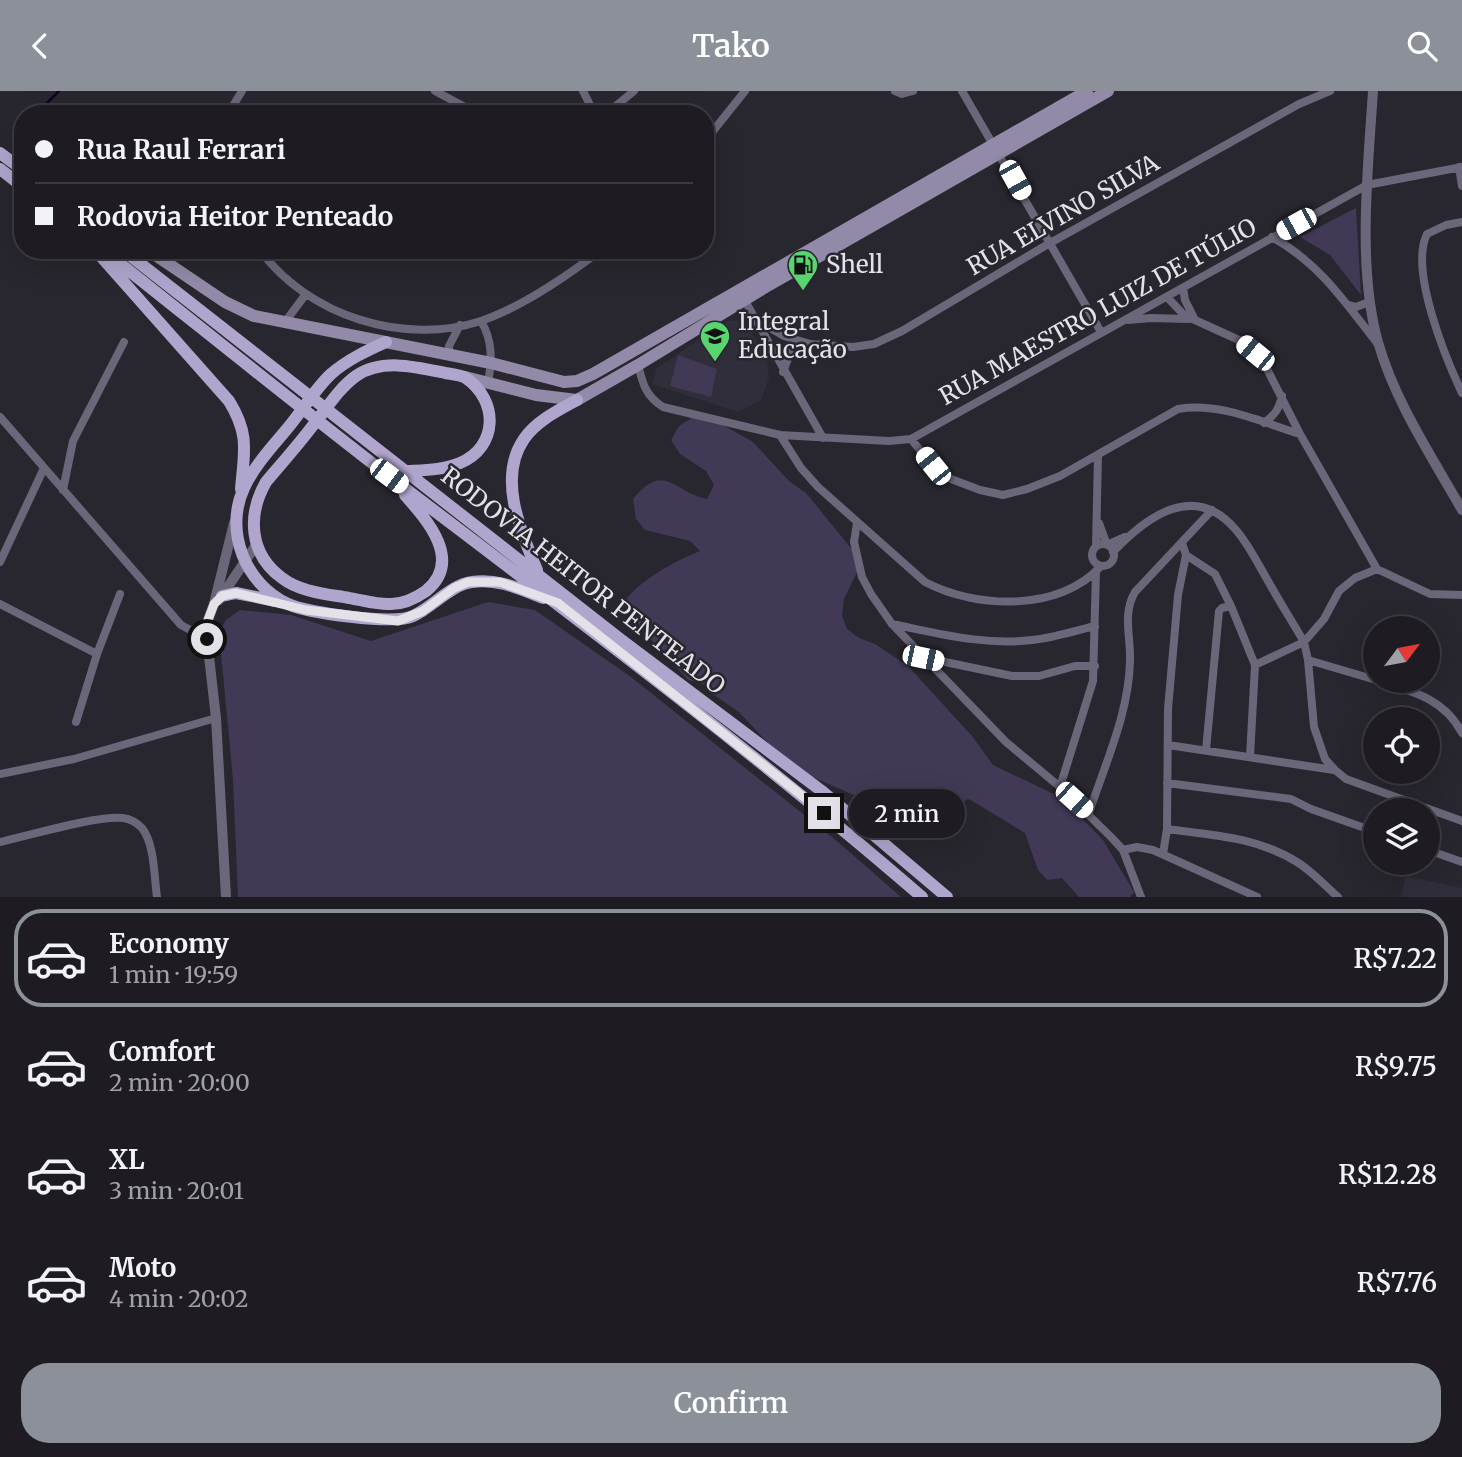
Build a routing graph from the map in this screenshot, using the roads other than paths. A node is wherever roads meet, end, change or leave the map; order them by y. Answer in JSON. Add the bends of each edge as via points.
{"nodes":[{"id":1,"x":436,"y":91,"type":"edge"},
{"id":2,"x":634,"y":91,"type":"edge"},
{"id":3,"x":745,"y":91,"type":"edge"},
{"id":4,"x":895,"y":91,"type":"edge"},
{"id":5,"x":913,"y":91,"type":"edge"},
{"id":6,"x":962,"y":91,"type":"edge"},
{"id":7,"x":1087,"y":91,"type":"edge"},
{"id":8,"x":1108,"y":91,"type":"edge"},
{"id":9,"x":1330,"y":91,"type":"edge"},
{"id":10,"x":1373,"y":91,"type":"edge"},
{"id":11,"x":625,"y":95,"type":"edge"},
{"id":12,"x":462,"y":105,"type":"edge"},
{"id":13,"x":714,"y":126,"type":"edge"},
{"id":14,"x":997,"y":149,"type":"junction"},
{"id":15,"x":1461,"y":167,"type":"edge"},
{"id":16,"x":0,"y":169,"type":"edge"},
{"id":17,"x":14,"y":180,"type":"edge"},
{"id":18,"x":1367,"y":185,"type":"junction"},
{"id":19,"x":1462,"y":186,"type":"edge"},
{"id":20,"x":1462,"y":222,"type":"edge"},
{"id":21,"x":1272,"y":237,"type":"junction"},
{"id":22,"x":1050,"y":243,"type":"junction"},
{"id":23,"x":103,"y":259,"type":"edge"},
{"id":24,"x":114,"y":259,"type":"edge"},
{"id":25,"x":135,"y":259,"type":"edge"},
{"id":26,"x":161,"y":259,"type":"edge"},
{"id":27,"x":267,"y":259,"type":"edge"},
{"id":28,"x":587,"y":259,"type":"edge"},
{"id":29,"x":1183,"y":288,"type":"junction"},
{"id":30,"x":306,"y":294,"type":"junction"},
{"id":31,"x":1167,"y":296,"type":"junction"},
{"id":32,"x":744,"y":299,"type":"junction"},
{"id":33,"x":1369,"y":302,"type":"junction"},
{"id":34,"x":1348,"y":305,"type":"junction"},
{"id":35,"x":755,"y":319,"type":"junction"},
{"id":36,"x":1195,"y":320,"type":"junction"},
{"id":37,"x":481,"y":321,"type":"junction"},
{"id":38,"x":1122,"y":321,"type":"junction"},
{"id":39,"x":285,"y":322,"type":"junction"},
{"id":40,"x":460,"y":325,"type":"junction"},
{"id":41,"x":1101,"y":332,"type":"junction"},
{"id":42,"x":124,"y":342,"type":"dead end"},
{"id":43,"x":386,"y":342,"type":"junction"},
{"id":44,"x":810,"y":344,"type":"junction"},
{"id":45,"x":1378,"y":344,"type":"junction"},
{"id":46,"x":449,"y":355,"type":"junction"},
{"id":47,"x":491,"y":363,"type":"junction"},
{"id":48,"x":638,"y":365,"type":"junction"},
{"id":49,"x":783,"y":372,"type":"junction"},
{"id":50,"x":465,"y":377,"type":"junction"},
{"id":51,"x":488,"y":383,"type":"junction"},
{"id":52,"x":1462,"y":393,"type":"edge"},
{"id":53,"x":1282,"y":396,"type":"junction"},
{"id":54,"x":576,"y":400,"type":"junction"},
{"id":55,"x":0,"y":417,"type":"edge"},
{"id":56,"x":1264,"y":423,"type":"junction"},
{"id":57,"x":1300,"y":434,"type":"junction"},
{"id":58,"x":780,"y":435,"type":"junction"},
{"id":59,"x":823,"y":438,"type":"junction"},
{"id":60,"x":911,"y":439,"type":"junction"},
{"id":61,"x":1098,"y":455,"type":"junction"},
{"id":62,"x":44,"y":468,"type":"junction"},
{"id":63,"x":407,"y":471,"type":"junction"},
{"id":64,"x":389,"y":476,"type":"junction"},
{"id":65,"x":63,"y":490,"type":"junction"},
{"id":66,"x":238,"y":507,"type":"junction"},
{"id":67,"x":1213,"y":510,"type":"junction"},
{"id":68,"x":1462,"y":510,"type":"edge"},
{"id":69,"x":1097,"y":517,"type":"junction"},
{"id":70,"x":857,"y":523,"type":"junction"},
{"id":71,"x":1182,"y":543,"type":"junction"},
{"id":72,"x":256,"y":545,"type":"junction"},
{"id":73,"x":1096,"y":546,"type":"junction"},
{"id":74,"x":1110,"y":549,"type":"junction"},
{"id":75,"x":1186,"y":555,"type":"junction"},
{"id":76,"x":0,"y":562,"type":"edge"},
{"id":77,"x":244,"y":563,"type":"junction"},
{"id":78,"x":1098,"y":567,"type":"junction"},
{"id":79,"x":1377,"y":569,"type":"junction"},
{"id":80,"x":539,"y":574,"type":"junction"},
{"id":81,"x":120,"y":594,"type":"dead end"},
{"id":82,"x":1462,"y":595,"type":"edge"},
{"id":83,"x":218,"y":600,"type":"junction"},
{"id":84,"x":558,"y":603,"type":"junction"},
{"id":85,"x":0,"y":604,"type":"edge"},
{"id":86,"x":288,"y":604,"type":"junction"},
{"id":87,"x":1231,"y":605,"type":"junction"},
{"id":88,"x":892,"y":624,"type":"junction"},
{"id":89,"x":1095,"y":626,"type":"junction"},
{"id":90,"x":207,"y":639,"type":"junction"},
{"id":91,"x":1304,"y":642,"type":"junction"},
{"id":92,"x":96,"y":654,"type":"junction"},
{"id":93,"x":923,"y":658,"type":"junction"},
{"id":94,"x":1308,"y":660,"type":"junction"},
{"id":95,"x":1255,"y":665,"type":"junction"},
{"id":96,"x":1095,"y":666,"type":"junction"},
{"id":97,"x":1363,"y":676,"type":"edge"},
{"id":98,"x":1421,"y":693,"type":"edge"},
{"id":99,"x":216,"y":718,"type":"junction"},
{"id":100,"x":76,"y":722,"type":"dead end"},
{"id":101,"x":1462,"y":733,"type":"edge"},
{"id":102,"x":1168,"y":745,"type":"junction"},
{"id":103,"x":1206,"y":750,"type":"junction"},
{"id":104,"x":1250,"y":757,"type":"junction"},
{"id":105,"x":1335,"y":770,"type":"junction"},
{"id":106,"x":0,"y":774,"type":"edge"},
{"id":107,"x":1167,"y":783,"type":"junction"},
{"id":108,"x":1060,"y":787,"type":"junction"},
{"id":109,"x":1089,"y":813,"type":"junction"},
{"id":110,"x":1462,"y":821,"type":"edge"},
{"id":111,"x":1363,"y":827,"type":"edge"},
{"id":112,"x":1167,"y":829,"type":"junction"},
{"id":113,"x":0,"y":842,"type":"edge"},
{"id":114,"x":1124,"y":850,"type":"junction"},
{"id":115,"x":1163,"y":854,"type":"junction"},
{"id":116,"x":1440,"y":854,"type":"edge"},
{"id":117,"x":1462,"y":862,"type":"edge"},
{"id":118,"x":157,"y":897,"type":"edge"},
{"id":119,"x":226,"y":897,"type":"edge"},
{"id":120,"x":922,"y":897,"type":"edge"},
{"id":121,"x":947,"y":897,"type":"edge"},
{"id":122,"x":1141,"y":897,"type":"edge"},
{"id":123,"x":1256,"y":897,"type":"edge"},
{"id":124,"x":1338,"y":897,"type":"edge"}],
"edges":[{"from":1,"to":12,"type":"street"},
{"from":2,"to":11,"type":"street"},
{"from":3,"to":13,"type":"street"},
{"from":4,"to":5,"type":"street"},
{"from":6,"to":14,"type":"street"},
{"from":7,"to":14,"type":"main road"},
{"from":8,"to":14,"type":"main road"},
{"from":9,"to":22,"type":"street","name":"RUA ELVINO SILVA"},
{"from":10,"to":18,"type":"street"},
{"from":14,"to":22,"type":"street"},
{"from":14,"to":32,"type":"main road"},
{"from":14,"to":47,"type":"main road","via":[[577,381]]},
{"from":15,"to":18,"type":"street","name":"RUA MAESTRO LUIZ DE TÚLIO"},
{"from":15,"to":19,"type":"street"},
{"from":16,"to":17,"type":"main road"},
{"from":18,"to":21,"type":"street","name":"RUA MAESTRO LUIZ DE TÚLIO"},
{"from":18,"to":33,"type":"street"},
{"from":20,"to":52,"type":"street","via":[[1434,230],[1427,235],[1423,249],[1431,313]]},
{"from":21,"to":29,"type":"street","name":"RUA MAESTRO LUIZ DE TÚLIO"},
{"from":21,"to":34,"type":"street","via":[[1321,272]]},
{"from":22,"to":41,"type":"street"},
{"from":22,"to":44,"type":"street","name":"RUA ELVINO SILVA","via":[[874,344]]},
{"from":23,"to":66,"type":"main road","via":[[237,414],[245,440]]},
{"from":24,"to":64,"type":"main road","name":"RODOVIA HEITOR PENTEADO"},
{"from":25,"to":63,"type":"main road","name":"RODOVIA HEITOR PENTEADO"},
{"from":26,"to":39,"type":"main road","via":[[225,302],[254,316]]},
{"from":27,"to":30,"type":"street"},
{"from":28,"to":37,"type":"street","via":[[537,293]]},
{"from":29,"to":31,"type":"street","name":"RUA MAESTRO LUIZ DE TÚLIO"},
{"from":29,"to":36,"type":"street"},
{"from":30,"to":39,"type":"street"},
{"from":30,"to":40,"type":"street","via":[[351,319],[382,326],[410,330]]},
{"from":31,"to":36,"type":"street"},
{"from":31,"to":38,"type":"street","name":"RUA MAESTRO LUIZ DE TÚLIO"},
{"from":32,"to":35,"type":"street"},
{"from":32,"to":48,"type":"main road"},
{"from":33,"to":34,"type":"street"},
{"from":33,"to":45,"type":"street"},
{"from":34,"to":45,"type":"street"},
{"from":35,"to":44,"type":"street","name":"RUA ELVINO SILVA"},
{"from":35,"to":49,"type":"street"},
{"from":36,"to":38,"type":"street"},
{"from":36,"to":53,"type":"street","via":[[1241,341],[1255,353]]},
{"from":37,"to":40,"type":"street"},
{"from":37,"to":47,"type":"street","via":[[490,342]]},
{"from":38,"to":41,"type":"street","name":"RUA MAESTRO LUIZ DE TÚLIO"},
{"from":39,"to":43,"type":"main road"},
{"from":40,"to":46,"type":"street"},
{"from":41,"to":60,"type":"street","name":"RUA MAESTRO LUIZ DE TÚLIO"},
{"from":42,"to":65,"type":"street","via":[[73,442]]},
{"from":43,"to":46,"type":"main road"},
{"from":43,"to":66,"type":"main road","via":[[328,377],[249,478]]},
{"from":44,"to":49,"type":"street","via":[[790,353]]},
{"from":45,"to":68,"type":"street","via":[[1398,393]]},
{"from":46,"to":47,"type":"main road"},
{"from":47,"to":51,"type":"street"},
{"from":48,"to":54,"type":"main road"},
{"from":48,"to":58,"type":"street","via":[[644,389],[663,407]]},
{"from":49,"to":59,"type":"street"},
{"from":50,"to":51,"type":"main road"},
{"from":50,"to":63,"type":"main road","via":[[491,412],[485,443],[459,464]]},
{"from":50,"to":72,"type":"main road","via":[[411,366],[378,367],[358,375],[266,482],[253,527]]},
{"from":51,"to":54,"type":"main road"},
{"from":53,"to":56,"type":"street","via":[[1279,408]]},
{"from":53,"to":57,"type":"street"},
{"from":54,"to":80,"type":"main road","via":[[546,418],[524,439],[514,463],[518,524]]},
{"from":55,"to":62,"type":"street"},
{"from":56,"to":57,"type":"street"},
{"from":56,"to":61,"type":"street","via":[[1221,409],[1178,409]]},
{"from":57,"to":79,"type":"street"},
{"from":58,"to":59,"type":"street"},
{"from":58,"to":70,"type":"street","via":[[818,487]]},
{"from":59,"to":60,"type":"street"},
{"from":60,"to":61,"type":"street","via":[[933,466],[951,479],[1003,495],[1060,476]]},
{"from":61,"to":69,"type":"street"},
{"from":62,"to":65,"type":"street"},
{"from":62,"to":76,"type":"street"},
{"from":63,"to":80,"type":"main road","name":"RODOVIA HEITOR PENTEADO"},
{"from":64,"to":72,"type":"main road","via":[[440,544],[441,573],[420,595],[388,605],[316,592],[282,578]]},
{"from":64,"to":84,"type":"main road","name":"RODOVIA HEITOR PENTEADO"},
{"from":65,"to":90,"type":"street","via":[[181,625]]},
{"from":66,"to":77,"type":"main road"},
{"from":66,"to":83,"type":"street"},
{"from":67,"to":71,"type":"street"},
{"from":67,"to":74,"type":"street","via":[[1190,506],[1162,511]]},
{"from":67,"to":91,"type":"street","via":[[1245,542]]},
{"from":69,"to":73,"type":"street"},
{"from":69,"to":74,"type":"street"},
{"from":70,"to":78,"type":"street","via":[[925,582],[956,595],[999,602],[1064,593],[1079,586]]},
{"from":70,"to":88,"type":"street","via":[[854,542],[862,577]]},
{"from":71,"to":75,"type":"street"},
{"from":71,"to":109,"type":"street","via":[[1129,603],[1128,690]]},
{"from":72,"to":77,"type":"street"},
{"from":73,"to":74,"type":"street"},
{"from":73,"to":78,"type":"street","via":[[1092,555]]},
{"from":74,"to":78,"type":"street","via":[[1111,563]]},
{"from":75,"to":87,"type":"street","via":[[1215,574]]},
{"from":75,"to":102,"type":"street","via":[[1178,596]]},
{"from":77,"to":83,"type":"street"},
{"from":77,"to":86,"type":"main road","via":[[262,586]]},
{"from":78,"to":89,"type":"street"},
{"from":79,"to":82,"type":"street","via":[[1430,594]]},
{"from":79,"to":91,"type":"street","via":[[1339,590],[1324,619]]},
{"from":80,"to":121,"type":"main road","name":"RODOVIA HEITOR PENTEADO","via":[[823,792]]},
{"from":81,"to":92,"type":"street"},
{"from":83,"to":86,"type":"main road","via":[[236,593]]},
{"from":83,"to":90,"type":"street","via":[[208,620]]},
{"from":84,"to":86,"type":"main road","via":[[483,580],[454,588],[423,611],[398,621]]},
{"from":84,"to":120,"type":"main road","name":"RODOVIA HEITOR PENTEADO","via":[[805,797]]},
{"from":85,"to":92,"type":"street"},
{"from":87,"to":95,"type":"street"},
{"from":87,"to":103,"type":"street","via":[[1219,611]]},
{"from":88,"to":89,"type":"street","via":[[995,641],[1031,641]]},
{"from":88,"to":93,"type":"street"},
{"from":89,"to":96,"type":"street"},
{"from":90,"to":99,"type":"street"},
{"from":91,"to":94,"type":"street"},
{"from":91,"to":95,"type":"street"},
{"from":92,"to":100,"type":"street"},
{"from":93,"to":96,"type":"street","via":[[1012,676]]},
{"from":93,"to":108,"type":"street","via":[[1006,742]]},
{"from":94,"to":97,"type":"street"},
{"from":94,"to":105,"type":"street","via":[[1314,727],[1325,759]]},
{"from":95,"to":104,"type":"street"},
{"from":96,"to":108,"type":"street"},
{"from":98,"to":101,"type":"street","via":[[1443,708]]},
{"from":99,"to":106,"type":"street"},
{"from":99,"to":119,"type":"street"},
{"from":102,"to":103,"type":"street"},
{"from":102,"to":107,"type":"street"},
{"from":103,"to":104,"type":"street"},
{"from":104,"to":105,"type":"street"},
{"from":105,"to":110,"type":"street","via":[[1346,779]]},
{"from":107,"to":111,"type":"street","via":[[1291,799]]},
{"from":107,"to":112,"type":"street"},
{"from":108,"to":109,"type":"street"},
{"from":109,"to":114,"type":"street"},
{"from":112,"to":115,"type":"street"},
{"from":112,"to":124,"type":"street","via":[[1242,838],[1267,846],[1299,863]]},
{"from":113,"to":118,"type":"street","via":[[125,818],[143,829]]},
{"from":114,"to":115,"type":"street","via":[[1137,847]]},
{"from":114,"to":122,"type":"street"},
{"from":115,"to":123,"type":"street"},
{"from":116,"to":117,"type":"street"}]}
